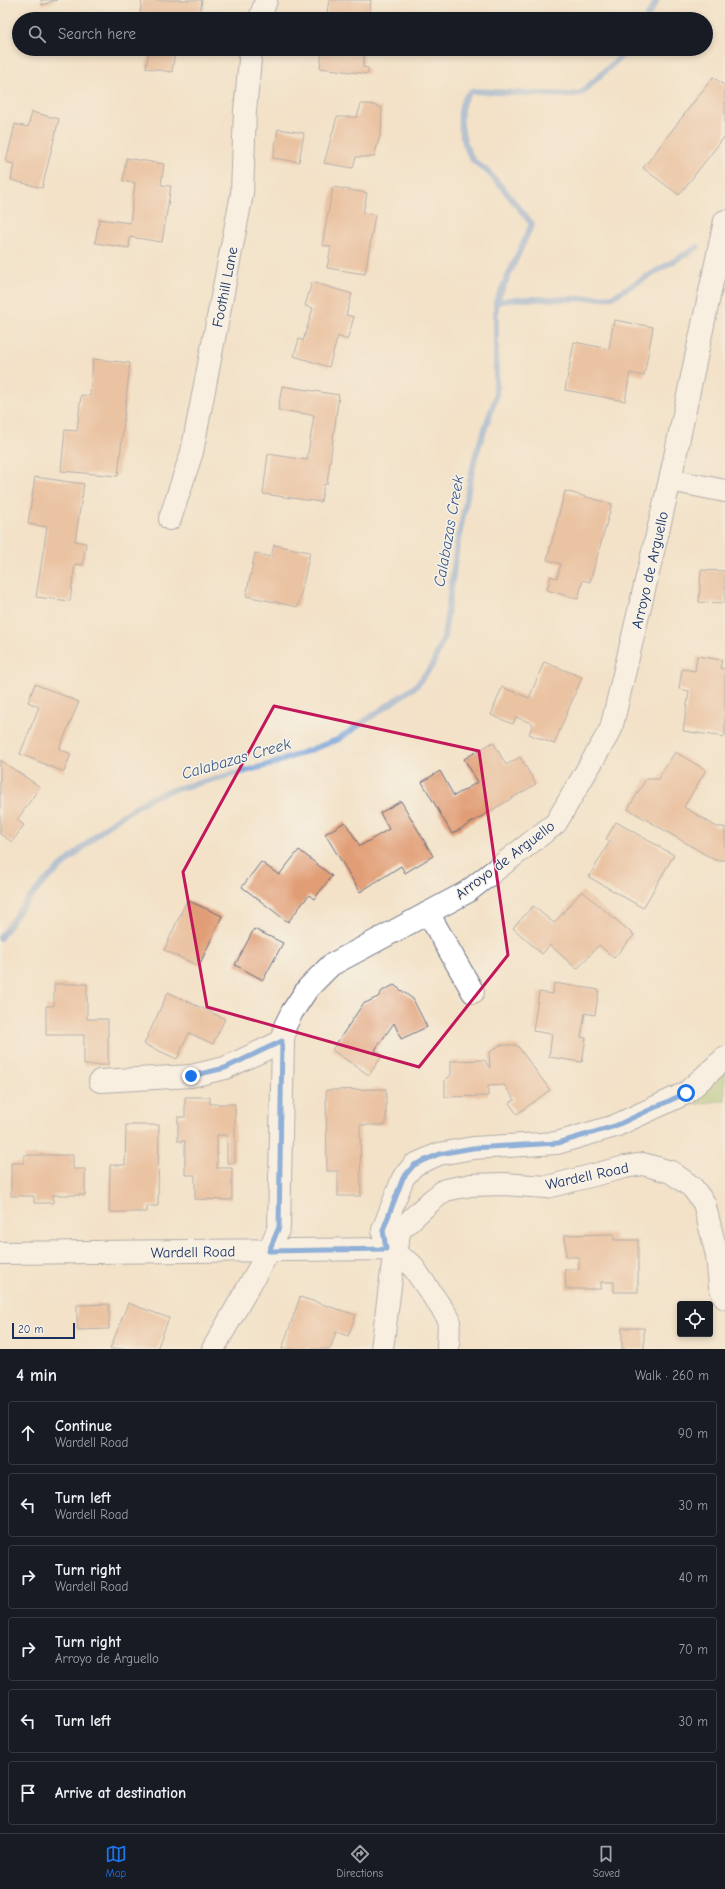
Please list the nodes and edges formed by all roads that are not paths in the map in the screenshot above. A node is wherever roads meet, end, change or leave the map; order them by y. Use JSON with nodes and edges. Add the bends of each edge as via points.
{"nodes":[{"id":1,"x":266,"y":0,"type":"edge"},
{"id":2,"x":262,"y":12,"type":"edge"},
{"id":3,"x":250,"y":56,"type":"edge"},
{"id":4,"x":725,"y":221,"type":"edge"},
{"id":5,"x":670,"y":480,"type":"junction"},
{"id":6,"x":725,"y":491,"type":"edge"},
{"id":7,"x":170,"y":519,"type":"dead end"},
{"id":8,"x":428,"y":913,"type":"junction"},
{"id":9,"x":474,"y":992,"type":"dead end"},
{"id":10,"x":282,"y":1041,"type":"junction"},
{"id":11,"x":725,"y":1058,"type":"edge"},
{"id":12,"x":100,"y":1081,"type":"dead end"},
{"id":13,"x":269,"y":1251,"type":"junction"},
{"id":14,"x":390,"y":1252,"type":"junction"},
{"id":15,"x":0,"y":1254,"type":"edge"},
{"id":16,"x":725,"y":1298,"type":"edge"},
{"id":17,"x":213,"y":1349,"type":"edge"},
{"id":18,"x":382,"y":1349,"type":"edge"},
{"id":19,"x":448,"y":1349,"type":"edge"}],
"edges":[{"from":1,"to":2,"type":"street"},
{"from":3,"to":7,"type":"street","name":"Foothill Lane","via":[[245,111],[242,194],[192,452]]},
{"from":4,"to":5,"type":"street","name":"Arroyo de Arguello"},
{"from":5,"to":6,"type":"street"},
{"from":5,"to":8,"type":"street","name":"Arroyo de Arguello","via":[[611,729],[556,824],[467,892]]},
{"from":8,"to":9,"type":"street"},
{"from":8,"to":10,"type":"street","name":"Arroyo de Arguello","via":[[331,965],[308,988],[292,1012],[285,1026]]},
{"from":10,"to":12,"type":"street","via":[[225,1068],[191,1076]]},
{"from":10,"to":13,"type":"street","name":"Arroyo de Arguello","via":[[279,1227]]},
{"from":11,"to":14,"type":"street","name":"Wardell Road","via":[[686,1093],[615,1126],[558,1143],[473,1148],[439,1154],[414,1165],[403,1178],[383,1230]]},
{"from":13,"to":14,"type":"street","name":"Wardell Road"},
{"from":13,"to":15,"type":"street","name":"Wardell Road"},
{"from":13,"to":17,"type":"street","name":"Arroyo de Arguello"},
{"from":14,"to":16,"type":"street","name":"Wardell Road","via":[[400,1230],[445,1190],[503,1184],[547,1187],[643,1164],[671,1172],[692,1187],[704,1203],[717,1255],[720,1286]]},
{"from":14,"to":18,"type":"street","name":"Wardell Road"},
{"from":14,"to":19,"type":"street","name":"Wardell Road","via":[[411,1264],[449,1319]]}]}
